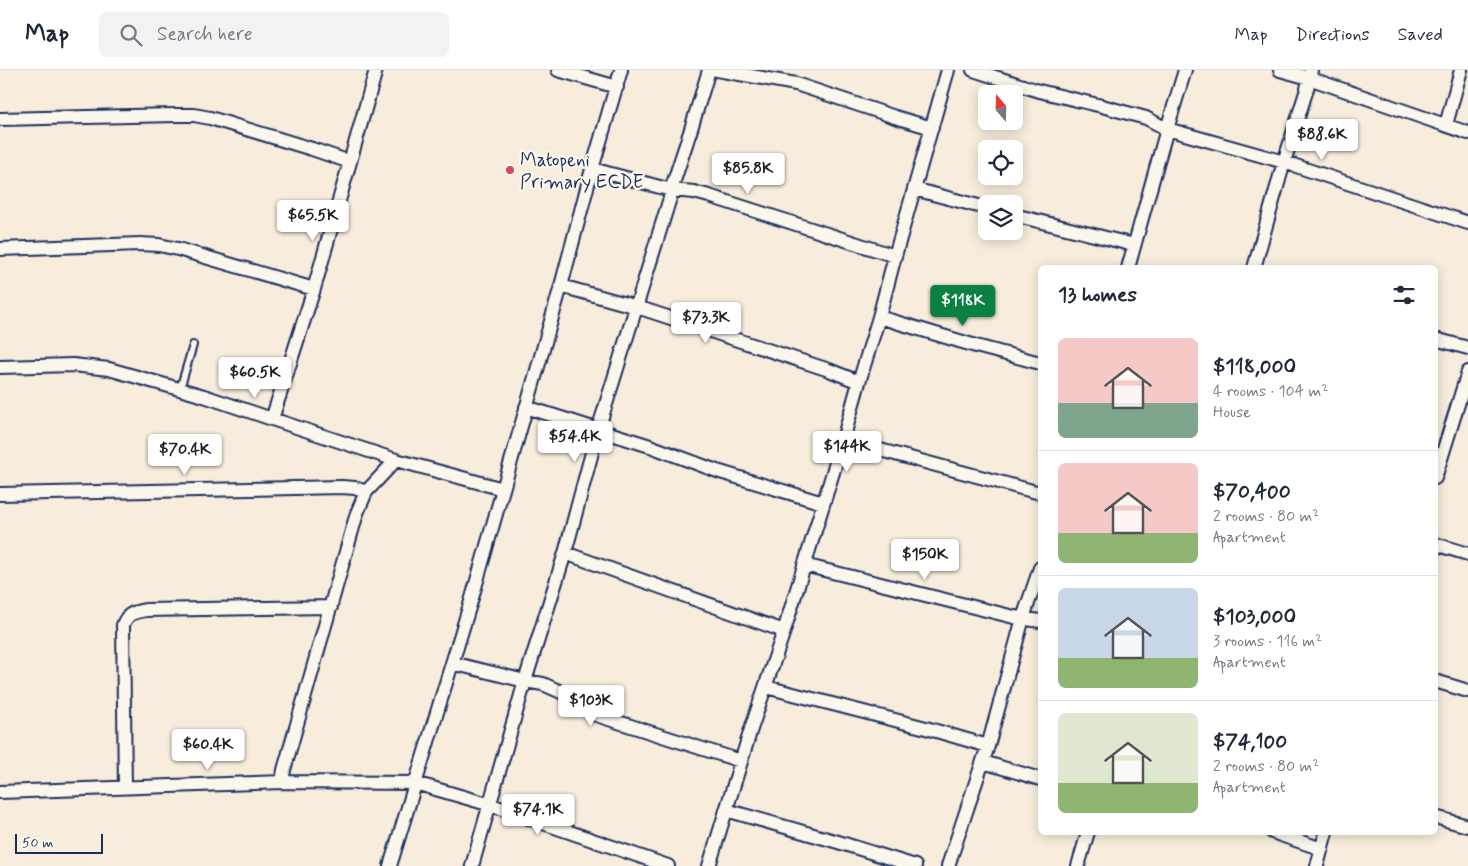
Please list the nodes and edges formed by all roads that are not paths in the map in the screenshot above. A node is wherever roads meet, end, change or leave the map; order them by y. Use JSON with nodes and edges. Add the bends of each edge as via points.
{"nodes":[{"id":1,"x":376,"y":70,"type":"edge"},
{"id":2,"x":558,"y":70,"type":"edge"},
{"id":3,"x":621,"y":70,"type":"edge"},
{"id":4,"x":709,"y":70,"type":"edge"},
{"id":5,"x":717,"y":70,"type":"edge"},
{"id":6,"x":948,"y":70,"type":"edge"},
{"id":7,"x":973,"y":70,"type":"edge"},
{"id":8,"x":1185,"y":70,"type":"edge"},
{"id":9,"x":1280,"y":70,"type":"edge"},
{"id":10,"x":1461,"y":70,"type":"edge"},
{"id":11,"x":1310,"y":74,"type":"edge"},
{"id":12,"x":616,"y":87,"type":"junction"},
{"id":13,"x":0,"y":119,"type":"edge"},
{"id":14,"x":1446,"y":125,"type":"junction"},
{"id":15,"x":932,"y":128,"type":"junction"},
{"id":16,"x":1167,"y":129,"type":"junction"},
{"id":17,"x":1468,"y":133,"type":"edge"},
{"id":18,"x":350,"y":162,"type":"junction"},
{"id":19,"x":1284,"y":162,"type":"junction"},
{"id":20,"x":592,"y":169,"type":"junction"},
{"id":21,"x":914,"y":189,"type":"junction"},
{"id":22,"x":671,"y":190,"type":"junction"},
{"id":23,"x":978,"y":206,"type":"edge"},
{"id":24,"x":1023,"y":217,"type":"edge"},
{"id":25,"x":1468,"y":223,"type":"edge"},
{"id":26,"x":1134,"y":245,"type":"junction"},
{"id":27,"x":0,"y":248,"type":"edge"},
{"id":28,"x":895,"y":256,"type":"junction"},
{"id":29,"x":1129,"y":265,"type":"edge"},
{"id":30,"x":1255,"y":265,"type":"edge"},
{"id":31,"x":560,"y":286,"type":"junction"},
{"id":32,"x":314,"y":290,"type":"junction"},
{"id":33,"x":637,"y":307,"type":"junction"},
{"id":34,"x":879,"y":317,"type":"junction"},
{"id":35,"x":1438,"y":340,"type":"edge"},
{"id":36,"x":193,"y":345,"type":"dead end"},
{"id":37,"x":1468,"y":348,"type":"edge"},
{"id":38,"x":1038,"y":362,"type":"edge"},
{"id":39,"x":0,"y":367,"type":"edge"},
{"id":40,"x":1468,"y":372,"type":"edge"},
{"id":41,"x":858,"y":382,"type":"junction"},
{"id":42,"x":180,"y":389,"type":"junction"},
{"id":43,"x":526,"y":407,"type":"junction"},
{"id":44,"x":1455,"y":412,"type":"junction"},
{"id":45,"x":1468,"y":416,"type":"edge"},
{"id":46,"x":272,"y":420,"type":"junction"},
{"id":47,"x":598,"y":430,"type":"junction"},
{"id":48,"x":843,"y":440,"type":"junction"},
{"id":49,"x":396,"y":460,"type":"junction"},
{"id":50,"x":1438,"y":467,"type":"edge"},
{"id":51,"x":503,"y":488,"type":"junction"},
{"id":52,"x":366,"y":492,"type":"junction"},
{"id":53,"x":1038,"y":492,"type":"edge"},
{"id":54,"x":0,"y":494,"type":"edge"},
{"id":55,"x":823,"y":503,"type":"junction"},
{"id":56,"x":1438,"y":545,"type":"edge"},
{"id":57,"x":565,"y":553,"type":"junction"},
{"id":58,"x":1468,"y":554,"type":"edge"},
{"id":59,"x":804,"y":565,"type":"junction"},
{"id":60,"x":1038,"y":574,"type":"edge"},
{"id":61,"x":331,"y":607,"type":"junction"},
{"id":62,"x":1023,"y":618,"type":"junction"},
{"id":63,"x":1038,"y":620,"type":"edge"},
{"id":64,"x":784,"y":631,"type":"junction"},
{"id":65,"x":452,"y":663,"type":"junction"},
{"id":66,"x":526,"y":681,"type":"junction"},
{"id":67,"x":1438,"y":682,"type":"edge"},
{"id":68,"x":766,"y":686,"type":"junction"},
{"id":69,"x":1468,"y":691,"type":"edge"},
{"id":70,"x":988,"y":746,"type":"junction"},
{"id":71,"x":741,"y":761,"type":"junction"},
{"id":72,"x":983,"y":762,"type":"junction"},
{"id":73,"x":1038,"y":778,"type":"edge"},
{"id":74,"x":282,"y":782,"type":"junction"},
{"id":75,"x":415,"y":783,"type":"junction"},
{"id":76,"x":125,"y":788,"type":"junction"},
{"id":77,"x":0,"y":792,"type":"edge"},
{"id":78,"x":491,"y":805,"type":"junction"},
{"id":79,"x":726,"y":810,"type":"junction"},
{"id":80,"x":1438,"y":818,"type":"edge"},
{"id":81,"x":1468,"y":826,"type":"edge"},
{"id":82,"x":1087,"y":835,"type":"edge"},
{"id":83,"x":1281,"y":835,"type":"edge"},
{"id":84,"x":1325,"y":835,"type":"edge"},
{"id":85,"x":1322,"y":849,"type":"junction"},
{"id":86,"x":390,"y":866,"type":"edge"},
{"id":87,"x":472,"y":866,"type":"edge"},
{"id":88,"x":668,"y":866,"type":"edge"},
{"id":89,"x":709,"y":866,"type":"edge"},
{"id":90,"x":915,"y":866,"type":"edge"},
{"id":91,"x":948,"y":866,"type":"edge"},
{"id":92,"x":1078,"y":866,"type":"edge"},
{"id":93,"x":1317,"y":866,"type":"edge"}],
"edges":[{"from":1,"to":18,"type":"street"},
{"from":2,"to":12,"type":"street"},
{"from":3,"to":12,"type":"street"},
{"from":4,"to":22,"type":"street"},
{"from":5,"to":15,"type":"street","via":[[796,84]]},
{"from":6,"to":15,"type":"street"},
{"from":7,"to":16,"type":"street","via":[[1039,91],[1146,118]]},
{"from":8,"to":16,"type":"street"},
{"from":9,"to":11,"type":"street"},
{"from":10,"to":14,"type":"street"},
{"from":11,"to":14,"type":"street"},
{"from":11,"to":19,"type":"street"},
{"from":12,"to":20,"type":"street"},
{"from":13,"to":18,"type":"street","via":[[202,116]]},
{"from":14,"to":17,"type":"street"},
{"from":15,"to":21,"type":"street"},
{"from":16,"to":19,"type":"street"},
{"from":16,"to":26,"type":"street"},
{"from":18,"to":32,"type":"street"},
{"from":19,"to":25,"type":"street"},
{"from":19,"to":30,"type":"street"},
{"from":20,"to":22,"type":"street"},
{"from":20,"to":31,"type":"street"},
{"from":21,"to":23,"type":"street"},
{"from":21,"to":28,"type":"street"},
{"from":22,"to":28,"type":"street","via":[[709,196]]},
{"from":22,"to":33,"type":"street"},
{"from":24,"to":26,"type":"street"},
{"from":26,"to":29,"type":"street"},
{"from":27,"to":32,"type":"street","via":[[159,245]]},
{"from":28,"to":34,"type":"street"},
{"from":31,"to":33,"type":"street"},
{"from":31,"to":43,"type":"street"},
{"from":32,"to":46,"type":"street"},
{"from":33,"to":41,"type":"street"},
{"from":33,"to":47,"type":"street"},
{"from":34,"to":38,"type":"street"},
{"from":34,"to":41,"type":"street"},
{"from":35,"to":37,"type":"street"},
{"from":36,"to":42,"type":"lane"},
{"from":39,"to":42,"type":"street","via":[[73,365],[109,369]]},
{"from":40,"to":44,"type":"street"},
{"from":41,"to":48,"type":"street"},
{"from":42,"to":46,"type":"street"},
{"from":43,"to":47,"type":"street"},
{"from":43,"to":51,"type":"street"},
{"from":44,"to":45,"type":"street"},
{"from":44,"to":50,"type":"street"},
{"from":46,"to":49,"type":"street"},
{"from":47,"to":55,"type":"street","via":[[716,472]]},
{"from":47,"to":57,"type":"street"},
{"from":48,"to":53,"type":"street"},
{"from":48,"to":55,"type":"street"},
{"from":49,"to":51,"type":"street"},
{"from":49,"to":52,"type":"street"},
{"from":51,"to":65,"type":"street"},
{"from":52,"to":54,"type":"street","via":[[342,486]]},
{"from":52,"to":61,"type":"street"},
{"from":55,"to":59,"type":"street"},
{"from":56,"to":58,"type":"street"},
{"from":57,"to":64,"type":"street"},
{"from":57,"to":66,"type":"street"},
{"from":59,"to":62,"type":"street"},
{"from":59,"to":64,"type":"street"},
{"from":60,"to":62,"type":"street"},
{"from":61,"to":74,"type":"street"},
{"from":61,"to":76,"type":"street","via":[[146,610],[132,613],[125,619]]},
{"from":62,"to":63,"type":"street"},
{"from":62,"to":70,"type":"street"},
{"from":64,"to":68,"type":"street"},
{"from":65,"to":66,"type":"street"},
{"from":65,"to":75,"type":"street"},
{"from":66,"to":71,"type":"street","via":[[561,692],[593,714]]},
{"from":66,"to":78,"type":"street"},
{"from":67,"to":69,"type":"street"},
{"from":68,"to":70,"type":"street"},
{"from":68,"to":71,"type":"street"},
{"from":70,"to":72,"type":"street"},
{"from":71,"to":79,"type":"street"},
{"from":72,"to":73,"type":"street"},
{"from":72,"to":91,"type":"street"},
{"from":74,"to":75,"type":"street"},
{"from":74,"to":76,"type":"street"},
{"from":75,"to":78,"type":"street"},
{"from":75,"to":86,"type":"street"},
{"from":76,"to":77,"type":"street"},
{"from":78,"to":87,"type":"street"},
{"from":78,"to":88,"type":"street"},
{"from":79,"to":89,"type":"street"},
{"from":79,"to":90,"type":"street"},
{"from":80,"to":81,"type":"street"},
{"from":82,"to":92,"type":"street"},
{"from":83,"to":85,"type":"street"},
{"from":84,"to":85,"type":"street"},
{"from":85,"to":93,"type":"street"}]}
